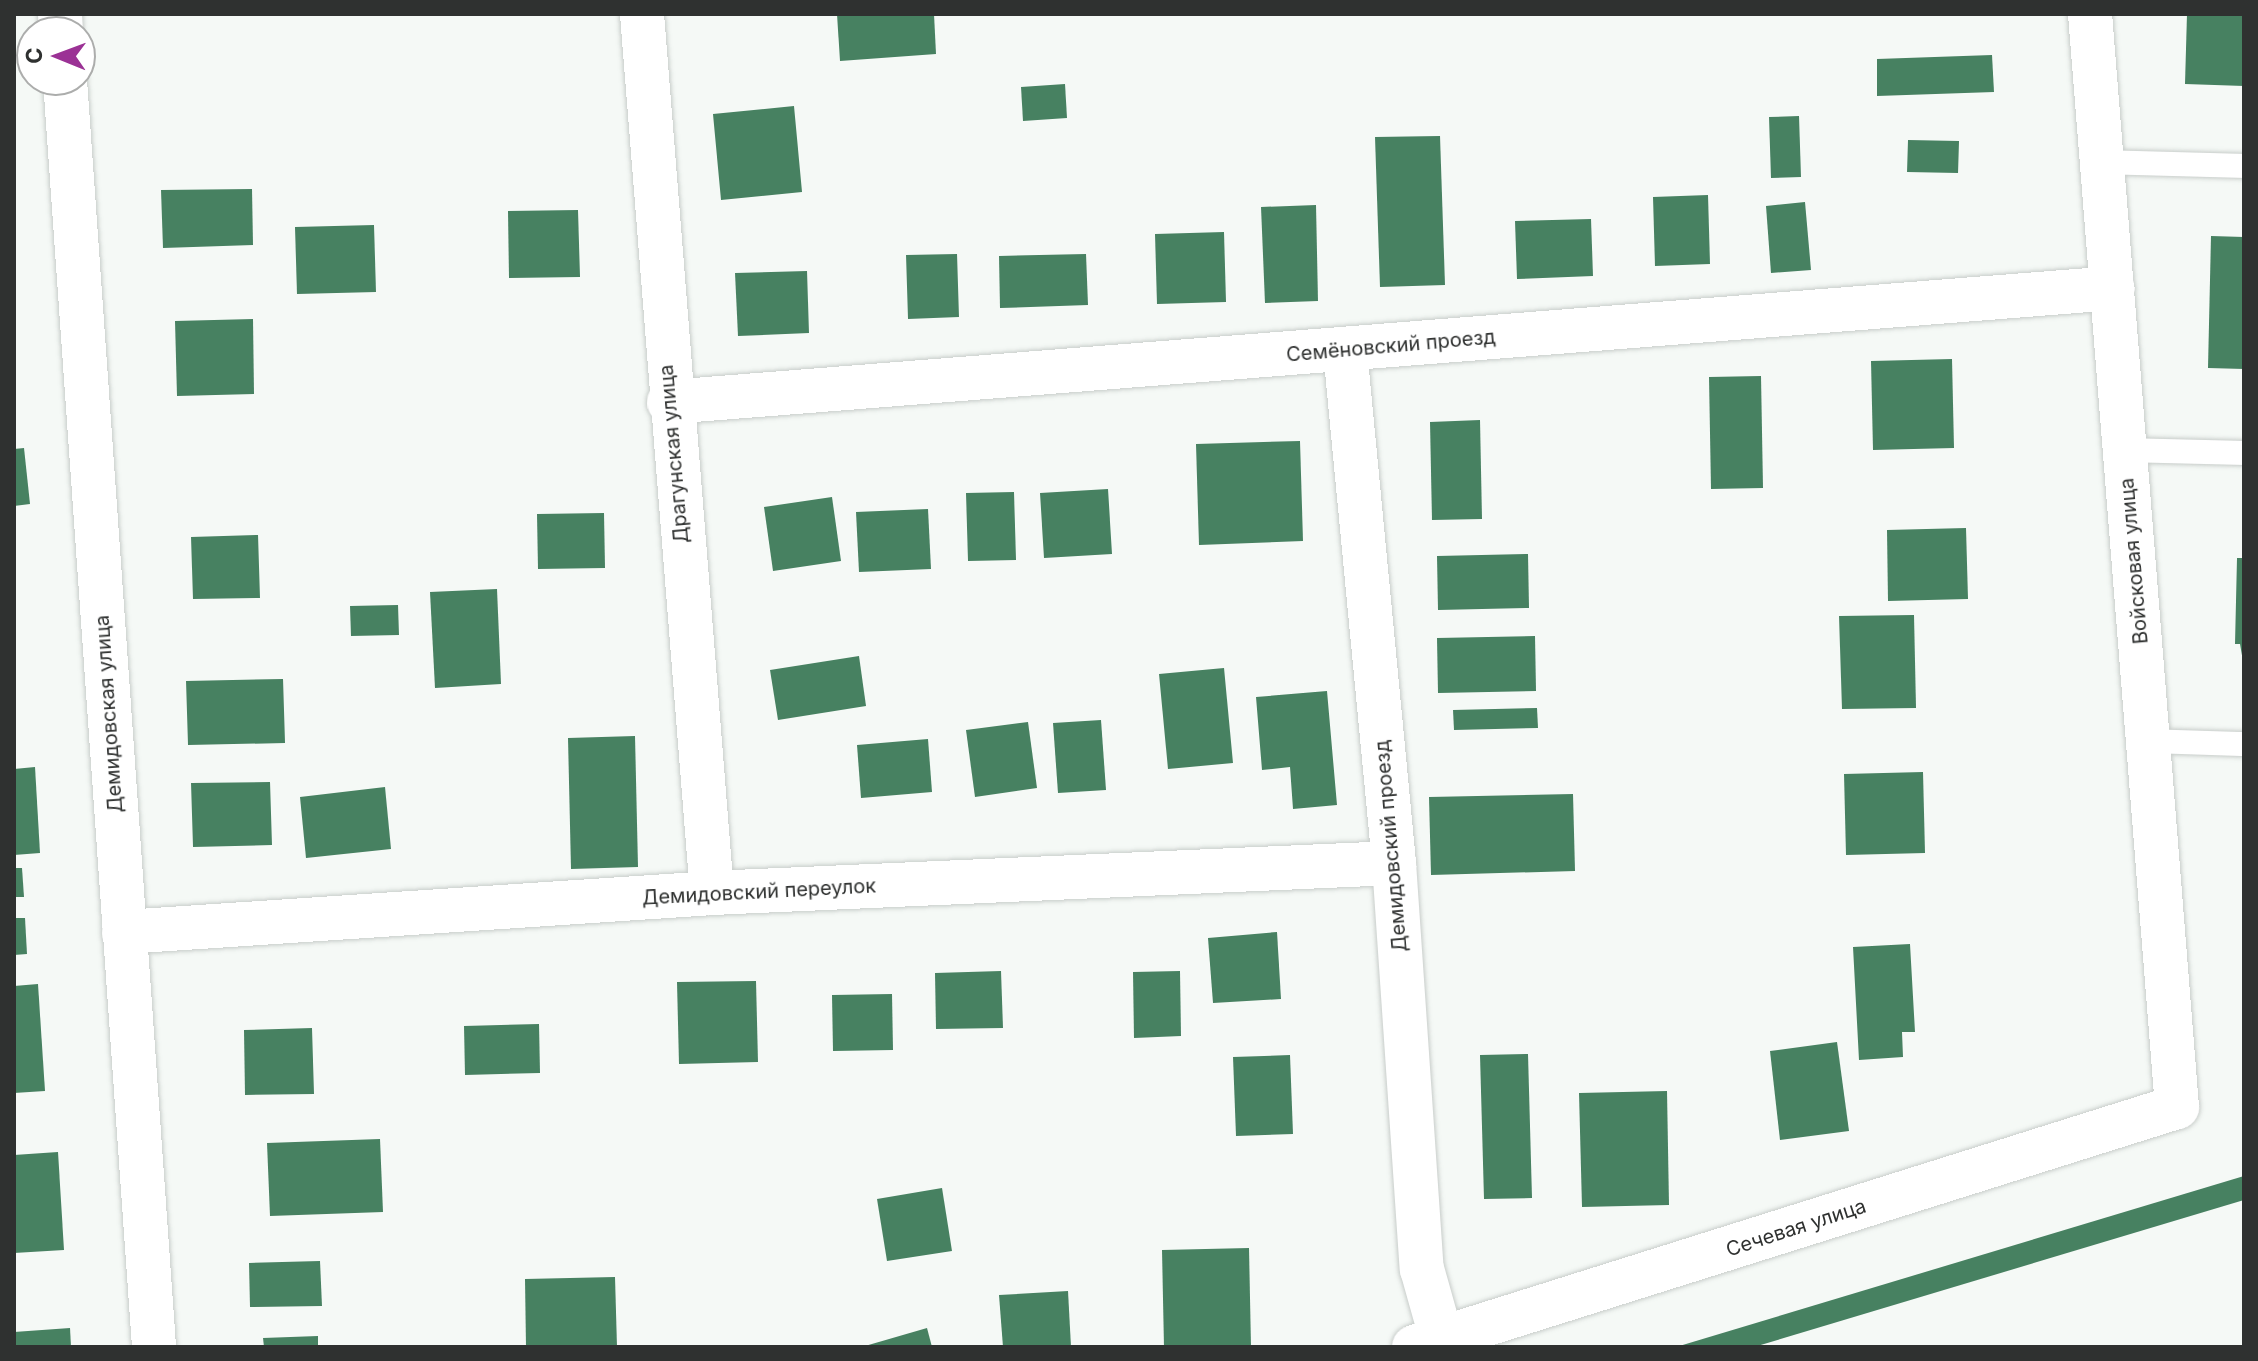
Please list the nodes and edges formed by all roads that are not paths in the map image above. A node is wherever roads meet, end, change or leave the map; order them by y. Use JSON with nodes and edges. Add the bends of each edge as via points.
{"nodes":[{"id":1,"x":642,"y":14,"type":"edge"},
{"id":2,"x":2090,"y":14,"type":"edge"},
{"id":3,"x":66,"y":96,"type":"edge"},
{"id":4,"x":2102,"y":162,"type":"junction"},
{"id":5,"x":2244,"y":166,"type":"edge"},
{"id":6,"x":2113,"y":288,"type":"junction"},
{"id":7,"x":1345,"y":350,"type":"junction"},
{"id":8,"x":669,"y":402,"type":"junction"},
{"id":9,"x":2125,"y":450,"type":"junction"},
{"id":10,"x":2244,"y":453,"type":"edge"},
{"id":11,"x":2148,"y":741,"type":"junction"},
{"id":12,"x":2244,"y":744,"type":"edge"},
{"id":13,"x":1394,"y":863,"type":"junction"},
{"id":14,"x":712,"y":893,"type":"junction"},
{"id":15,"x":124,"y":932,"type":"junction"},
{"id":16,"x":2177,"y":1107,"type":"joint"},
{"id":17,"x":1428,"y":1343,"type":"edge"},
{"id":18,"x":154,"y":1347,"type":"edge"}],
"edges":[{"from":1,"to":8,"type":"street","name":"Драгунская улица"},
{"from":2,"to":4,"type":"street","name":"Войсковая улица"},
{"from":3,"to":15,"type":"street","name":"Демидовская улица"},
{"from":4,"to":5,"type":"lane"},
{"from":4,"to":6,"type":"street","name":"Войсковая улица"},
{"from":6,"to":7,"type":"street","name":"Семёновский проезд"},
{"from":6,"to":9,"type":"street","name":"Войсковая улица"},
{"from":7,"to":8,"type":"street","name":"Семёновский проезд"},
{"from":7,"to":13,"type":"street","name":"Демидовский проезд"},
{"from":8,"to":14,"type":"street","name":"Драгунская улица"},
{"from":9,"to":10,"type":"lane"},
{"from":9,"to":11,"type":"street","name":"Войсковая улица"},
{"from":11,"to":12,"type":"lane"},
{"from":11,"to":16,"type":"street","name":"Войсковая улица"},
{"from":13,"to":14,"type":"street","name":"Демидовский переулок"},
{"from":13,"to":17,"type":"street","name":"Демидовский проезд"},
{"from":14,"to":15,"type":"street","name":"Демидовский переулок"},
{"from":15,"to":18,"type":"street","name":"Демидовская улица"},
{"from":16,"to":17,"type":"street","name":"Сечевая улица"}]}
